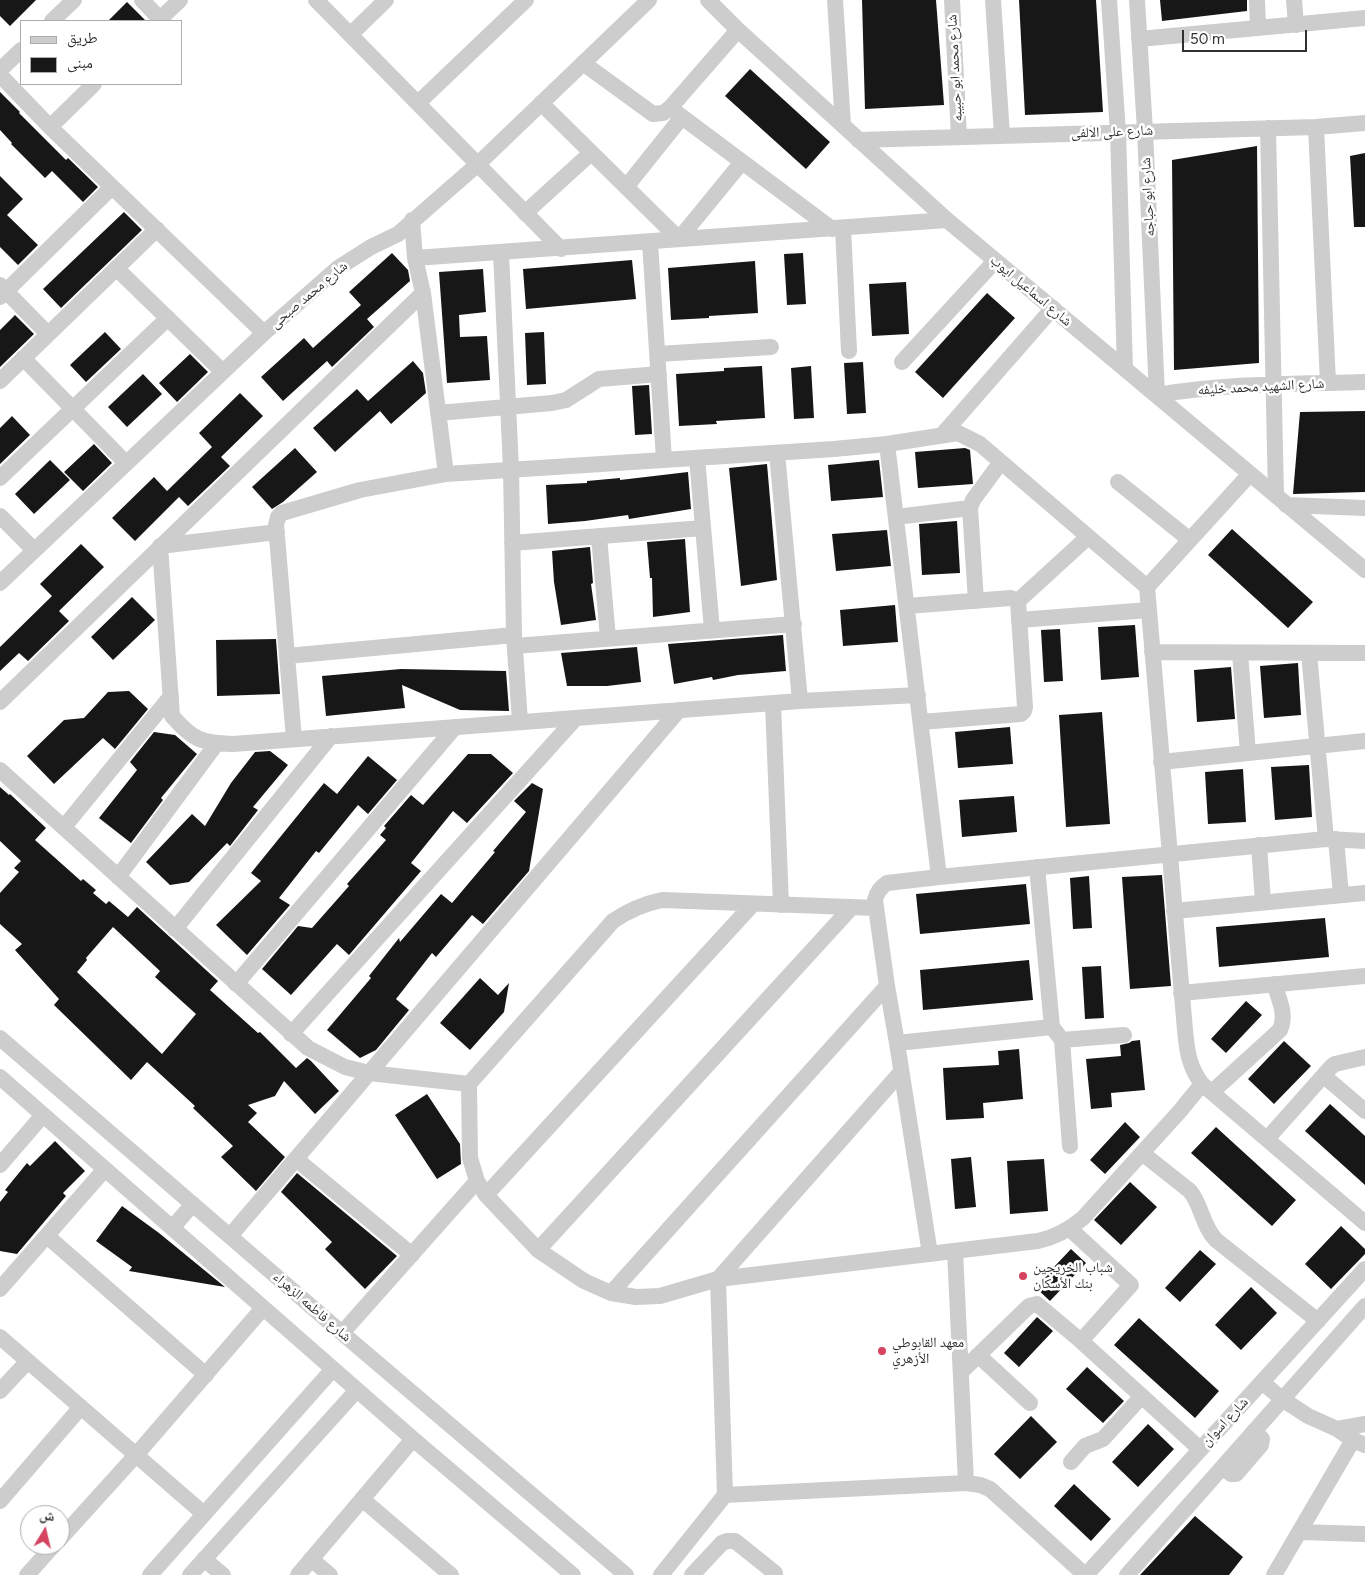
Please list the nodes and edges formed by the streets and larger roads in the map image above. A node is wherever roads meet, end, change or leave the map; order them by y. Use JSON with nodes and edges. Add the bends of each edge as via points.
{"nodes":[{"id":1,"x":74,"y":0,"type":"edge"},
{"id":2,"x":142,"y":0,"type":"edge"},
{"id":3,"x":180,"y":0,"type":"edge"},
{"id":4,"x":316,"y":0,"type":"edge"},
{"id":5,"x":386,"y":0,"type":"edge"},
{"id":6,"x":526,"y":0,"type":"edge"},
{"id":7,"x":649,"y":0,"type":"edge"},
{"id":8,"x":708,"y":0,"type":"edge"},
{"id":9,"x":835,"y":0,"type":"edge"},
{"id":10,"x":952,"y":0,"type":"edge"},
{"id":11,"x":993,"y":0,"type":"edge"},
{"id":12,"x":1109,"y":0,"type":"edge"},
{"id":13,"x":1137,"y":0,"type":"edge"},
{"id":14,"x":1257,"y":0,"type":"edge"},
{"id":15,"x":1294,"y":0,"type":"edge"},
{"id":16,"x":1365,"y":18,"type":"edge"},
{"id":17,"x":53,"y":20,"type":"edge"},
{"id":18,"x":159,"y":20,"type":"edge"},
{"id":19,"x":1296,"y":25,"type":"junction"},
{"id":20,"x":1258,"y":28,"type":"junction"},
{"id":21,"x":738,"y":30,"type":"junction"},
{"id":22,"x":350,"y":35,"type":"junction"},
{"id":23,"x":1139,"y":39,"type":"junction"},
{"id":24,"x":20,"y":51,"type":"edge"},
{"id":25,"x":583,"y":63,"type":"junction"},
{"id":26,"x":0,"y":70,"type":"edge"},
{"id":27,"x":0,"y":75,"type":"edge"},
{"id":28,"x":93,"y":85,"type":"edge"},
{"id":29,"x":418,"y":103,"type":"junction"},
{"id":30,"x":541,"y":103,"type":"junction"},
{"id":31,"x":676,"y":113,"type":"junction"},
{"id":32,"x":1365,"y":123,"type":"edge"},
{"id":33,"x":843,"y":125,"type":"junction"},
{"id":34,"x":50,"y":127,"type":"junction"},
{"id":35,"x":1316,"y":127,"type":"junction"},
{"id":36,"x":1268,"y":128,"type":"junction"},
{"id":37,"x":1145,"y":131,"type":"junction"},
{"id":38,"x":1118,"y":132,"type":"junction"},
{"id":39,"x":1002,"y":135,"type":"junction"},
{"id":40,"x":959,"y":137,"type":"junction"},
{"id":41,"x":858,"y":140,"type":"junction"},
{"id":42,"x":591,"y":152,"type":"junction"},
{"id":43,"x":742,"y":162,"type":"junction"},
{"id":44,"x":478,"y":164,"type":"junction"},
{"id":45,"x":112,"y":187,"type":"junction"},
{"id":46,"x":626,"y":187,"type":"junction"},
{"id":47,"x":525,"y":213,"type":"junction"},
{"id":48,"x":412,"y":220,"type":"junction"},
{"id":49,"x":947,"y":220,"type":"junction"},
{"id":50,"x":838,"y":228,"type":"junction"},
{"id":51,"x":157,"y":229,"type":"junction"},
{"id":52,"x":679,"y":239,"type":"junction"},
{"id":53,"x":650,"y":242,"type":"junction"},
{"id":54,"x":561,"y":248,"type":"junction"},
{"id":55,"x":501,"y":252,"type":"junction"},
{"id":56,"x":415,"y":258,"type":"junction"},
{"id":57,"x":996,"y":261,"type":"junction"},
{"id":58,"x":116,"y":268,"type":"junction"},
{"id":59,"x":2,"y":291,"type":"edge"},
{"id":60,"x":423,"y":293,"type":"junction"},
{"id":61,"x":1052,"y":308,"type":"junction"},
{"id":62,"x":168,"y":318,"type":"junction"},
{"id":63,"x":264,"y":333,"type":"junction"},
{"id":64,"x":48,"y":334,"type":"junction"},
{"id":65,"x":772,"y":347,"type":"dead end"},
{"id":66,"x":850,"y":351,"type":"dead end"},
{"id":67,"x":658,"y":354,"type":"junction"},
{"id":68,"x":23,"y":358,"type":"junction"},
{"id":69,"x":902,"y":362,"type":"dead end"},
{"id":70,"x":1125,"y":370,"type":"junction"},
{"id":71,"x":223,"y":372,"type":"junction"},
{"id":72,"x":659,"y":374,"type":"junction"},
{"id":73,"x":0,"y":381,"type":"edge"},
{"id":74,"x":1365,"y":382,"type":"edge"},
{"id":75,"x":1328,"y":383,"type":"junction"},
{"id":76,"x":1274,"y":384,"type":"junction"},
{"id":77,"x":1157,"y":395,"type":"junction"},
{"id":78,"x":508,"y":406,"type":"junction"},
{"id":79,"x":73,"y":409,"type":"junction"},
{"id":80,"x":438,"y":413,"type":"junction"},
{"id":81,"x":942,"y":435,"type":"junction"},
{"id":82,"x":887,"y":444,"type":"junction"},
{"id":83,"x":777,"y":453,"type":"junction"},
{"id":84,"x":697,"y":458,"type":"junction"},
{"id":85,"x":664,"y":460,"type":"junction"},
{"id":86,"x":1001,"y":462,"type":"junction"},
{"id":87,"x":126,"y":463,"type":"junction"},
{"id":88,"x":511,"y":469,"type":"junction"},
{"id":89,"x":446,"y":474,"type":"junction"},
{"id":90,"x":1250,"y":474,"type":"junction"},
{"id":91,"x":0,"y":478,"type":"edge"},
{"id":92,"x":1118,"y":482,"type":"dead end"},
{"id":93,"x":1281,"y":500,"type":"junction"},
{"id":94,"x":970,"y":508,"type":"junction"},
{"id":95,"x":1365,"y":508,"type":"edge"},
{"id":96,"x":0,"y":516,"type":"edge"},
{"id":97,"x":896,"y":517,"type":"junction"},
{"id":98,"x":703,"y":528,"type":"junction"},
{"id":99,"x":277,"y":532,"type":"junction"},
{"id":100,"x":599,"y":536,"type":"junction"},
{"id":101,"x":1088,"y":537,"type":"junction"},
{"id":102,"x":1190,"y":540,"type":"junction"},
{"id":103,"x":512,"y":543,"type":"junction"},
{"id":104,"x":160,"y":546,"type":"junction"},
{"id":105,"x":34,"y":550,"type":"junction"},
{"id":106,"x":1365,"y":570,"type":"edge"},
{"id":107,"x":0,"y":583,"type":"edge"},
{"id":108,"x":1147,"y":587,"type":"junction"},
{"id":109,"x":976,"y":601,"type":"junction"},
{"id":110,"x":1018,"y":601,"type":"junction"},
{"id":111,"x":907,"y":606,"type":"junction"},
{"id":112,"x":1149,"y":610,"type":"junction"},
{"id":113,"x":1019,"y":620,"type":"junction"},
{"id":114,"x":794,"y":624,"type":"junction"},
{"id":115,"x":712,"y":630,"type":"junction"},
{"id":116,"x":608,"y":638,"type":"junction"},
{"id":117,"x":514,"y":641,"type":"junction"},
{"id":118,"x":1152,"y":652,"type":"junction"},
{"id":119,"x":1240,"y":652,"type":"junction"},
{"id":120,"x":1309,"y":653,"type":"junction"},
{"id":121,"x":1365,"y":653,"type":"edge"},
{"id":122,"x":287,"y":656,"type":"junction"},
{"id":123,"x":171,"y":696,"type":"junction"},
{"id":124,"x":918,"y":696,"type":"junction"},
{"id":125,"x":800,"y":701,"type":"junction"},
{"id":126,"x":0,"y":702,"type":"edge"},
{"id":127,"x":773,"y":703,"type":"junction"},
{"id":128,"x":679,"y":710,"type":"junction"},
{"id":129,"x":576,"y":718,"type":"junction"},
{"id":130,"x":520,"y":722,"type":"junction"},
{"id":131,"x":921,"y":722,"type":"junction"},
{"id":132,"x":455,"y":727,"type":"junction"},
{"id":133,"x":331,"y":736,"type":"junction"},
{"id":134,"x":294,"y":739,"type":"junction"},
{"id":135,"x":1365,"y":741,"type":"edge"},
{"id":136,"x":217,"y":743,"type":"junction"},
{"id":137,"x":1318,"y":746,"type":"junction"},
{"id":138,"x":1248,"y":753,"type":"junction"},
{"id":139,"x":1161,"y":762,"type":"junction"},
{"id":140,"x":0,"y":770,"type":"edge"},
{"id":141,"x":64,"y":827,"type":"junction"},
{"id":142,"x":1331,"y":839,"type":"junction"},
{"id":143,"x":1365,"y":841,"type":"edge"},
{"id":144,"x":1259,"y":846,"type":"junction"},
{"id":145,"x":1169,"y":854,"type":"junction"},
{"id":146,"x":1037,"y":867,"type":"junction"},
{"id":147,"x":939,"y":876,"type":"junction"},
{"id":148,"x":118,"y":877,"type":"junction"},
{"id":149,"x":1365,"y":893,"type":"edge"},
{"id":150,"x":1341,"y":895,"type":"junction"},
{"id":151,"x":1262,"y":902,"type":"junction"},
{"id":152,"x":753,"y":904,"type":"junction"},
{"id":153,"x":781,"y":905,"type":"junction"},
{"id":154,"x":852,"y":908,"type":"junction"},
{"id":155,"x":876,"y":908,"type":"junction"},
{"id":156,"x":1174,"y":911,"type":"junction"},
{"id":157,"x":175,"y":929,"type":"junction"},
{"id":158,"x":1365,"y":976,"type":"edge"},
{"id":159,"x":236,"y":984,"type":"junction"},
{"id":160,"x":1274,"y":984,"type":"junction"},
{"id":161,"x":886,"y":986,"type":"junction"},
{"id":162,"x":1181,"y":993,"type":"junction"},
{"id":163,"x":291,"y":1034,"type":"junction"},
{"id":164,"x":1057,"y":1034,"type":"junction"},
{"id":165,"x":1124,"y":1035,"type":"dead end"},
{"id":166,"x":0,"y":1038,"type":"edge"},
{"id":167,"x":897,"y":1043,"type":"junction"},
{"id":168,"x":1365,"y":1057,"type":"edge"},
{"id":169,"x":901,"y":1072,"type":"junction"},
{"id":170,"x":369,"y":1073,"type":"junction"},
{"id":171,"x":0,"y":1076,"type":"edge"},
{"id":172,"x":1324,"y":1076,"type":"junction"},
{"id":173,"x":469,"y":1084,"type":"junction"},
{"id":174,"x":1207,"y":1088,"type":"junction"},
{"id":175,"x":1365,"y":1111,"type":"edge"},
{"id":176,"x":43,"y":1115,"type":"junction"},
{"id":177,"x":1267,"y":1139,"type":"junction"},
{"id":178,"x":1070,"y":1146,"type":"dead end"},
{"id":179,"x":1142,"y":1153,"type":"junction"},
{"id":180,"x":296,"y":1159,"type":"junction"},
{"id":181,"x":0,"y":1165,"type":"edge"},
{"id":182,"x":105,"y":1169,"type":"junction"},
{"id":183,"x":477,"y":1181,"type":"junction"},
{"id":184,"x":486,"y":1195,"type":"junction"},
{"id":185,"x":193,"y":1204,"type":"junction"},
{"id":186,"x":1365,"y":1223,"type":"edge"},
{"id":187,"x":172,"y":1228,"type":"junction"},
{"id":188,"x":1070,"y":1229,"type":"junction"},
{"id":189,"x":47,"y":1236,"type":"junction"},
{"id":190,"x":230,"y":1236,"type":"junction"},
{"id":191,"x":538,"y":1250,"type":"junction"},
{"id":192,"x":955,"y":1251,"type":"junction"},
{"id":193,"x":930,"y":1254,"type":"junction"},
{"id":194,"x":412,"y":1255,"type":"junction"},
{"id":195,"x":1365,"y":1270,"type":"edge"},
{"id":196,"x":718,"y":1279,"type":"junction"},
{"id":197,"x":0,"y":1289,"type":"edge"},
{"id":198,"x":611,"y":1293,"type":"junction"},
{"id":199,"x":1365,"y":1306,"type":"edge"},
{"id":200,"x":263,"y":1308,"type":"junction"},
{"id":201,"x":1318,"y":1321,"type":"junction"},
{"id":202,"x":342,"y":1333,"type":"junction"},
{"id":203,"x":0,"y":1338,"type":"edge"},
{"id":204,"x":1081,"y":1340,"type":"junction"},
{"id":205,"x":978,"y":1354,"type":"junction"},
{"id":206,"x":28,"y":1361,"type":"junction"},
{"id":207,"x":334,"y":1369,"type":"junction"},
{"id":208,"x":960,"y":1372,"type":"junction"},
{"id":209,"x":206,"y":1374,"type":"junction"},
{"id":210,"x":1262,"y":1382,"type":"junction"},
{"id":211,"x":357,"y":1390,"type":"junction"},
{"id":212,"x":0,"y":1391,"type":"edge"},
{"id":213,"x":1142,"y":1396,"type":"junction"},
{"id":214,"x":1282,"y":1399,"type":"junction"},
{"id":215,"x":1030,"y":1403,"type":"dead end"},
{"id":216,"x":80,"y":1407,"type":"junction"},
{"id":217,"x":1365,"y":1424,"type":"edge"},
{"id":218,"x":1337,"y":1428,"type":"junction"},
{"id":219,"x":412,"y":1439,"type":"junction"},
{"id":220,"x":1359,"y":1442,"type":"edge"},
{"id":221,"x":1200,"y":1449,"type":"junction"},
{"id":222,"x":136,"y":1455,"type":"junction"},
{"id":223,"x":1071,"y":1462,"type":"dead end"},
{"id":224,"x":966,"y":1483,"type":"junction"},
{"id":225,"x":725,"y":1495,"type":"junction"},
{"id":226,"x":362,"y":1499,"type":"junction"},
{"id":227,"x":0,"y":1500,"type":"edge"},
{"id":228,"x":204,"y":1514,"type":"junction"},
{"id":229,"x":70,"y":1528,"type":"edge"},
{"id":230,"x":1299,"y":1532,"type":"junction"},
{"id":231,"x":1365,"y":1534,"type":"edge"},
{"id":232,"x":45,"y":1555,"type":"edge"},
{"id":233,"x":204,"y":1559,"type":"junction"},
{"id":234,"x":311,"y":1559,"type":"junction"},
{"id":235,"x":775,"y":1573,"type":"dead end"},
{"id":236,"x":447,"y":1574,"type":"edge"},
{"id":237,"x":570,"y":1574,"type":"edge"},
{"id":238,"x":27,"y":1575,"type":"edge"},
{"id":239,"x":150,"y":1575,"type":"edge"},
{"id":240,"x":190,"y":1575,"type":"edge"},
{"id":241,"x":223,"y":1575,"type":"edge"},
{"id":242,"x":298,"y":1575,"type":"edge"},
{"id":243,"x":330,"y":1575,"type":"edge"},
{"id":244,"x":626,"y":1575,"type":"edge"},
{"id":245,"x":661,"y":1575,"type":"edge"},
{"id":246,"x":692,"y":1575,"type":"edge"},
{"id":247,"x":1085,"y":1575,"type":"edge"},
{"id":248,"x":1127,"y":1575,"type":"edge"},
{"id":249,"x":1274,"y":1575,"type":"edge"}],
"edges":[{"from":1,"to":17,"type":"street"},
{"from":2,"to":18,"type":"street"},
{"from":3,"to":18,"type":"street"},
{"from":4,"to":22,"type":"street"},
{"from":5,"to":22,"type":"street"},
{"from":6,"to":29,"type":"street"},
{"from":7,"to":25,"type":"street","name":"شارع محمد صبحى"},
{"from":8,"to":21,"type":"street","name":"شارع اسماعيل ايوب"},
{"from":9,"to":33,"type":"street"},
{"from":10,"to":40,"type":"street","name":"شارع محمد ابو حبيبه"},
{"from":11,"to":39,"type":"street"},
{"from":12,"to":38,"type":"street","name":"شارع ابو حباجه"},
{"from":13,"to":23,"type":"street","name":"شارع ابو حباجه"},
{"from":14,"to":20,"type":"street"},
{"from":15,"to":19,"type":"street"},
{"from":16,"to":19,"type":"street"},
{"from":19,"to":20,"type":"street"},
{"from":20,"to":23,"type":"street"},
{"from":21,"to":31,"type":"street"},
{"from":21,"to":33,"type":"street","name":"شارع اسماعيل ايوب"},
{"from":22,"to":29,"type":"street"},
{"from":23,"to":37,"type":"street","name":"شارع ابو حباجه"},
{"from":24,"to":26,"type":"street"},
{"from":25,"to":30,"type":"street","name":"شارع محمد صبحى"},
{"from":25,"to":31,"type":"street","via":[[653,114]]},
{"from":27,"to":34,"type":"street"},
{"from":28,"to":34,"type":"street"},
{"from":29,"to":44,"type":"street"},
{"from":30,"to":42,"type":"street"},
{"from":30,"to":44,"type":"street","name":"شارع محمد صبحى"},
{"from":31,"to":43,"type":"street"},
{"from":31,"to":46,"type":"street"},
{"from":32,"to":35,"type":"street","name":"شارع على الالفى"},
{"from":33,"to":41,"type":"street","name":"شارع اسماعيل ايوب"},
{"from":34,"to":45,"type":"street"},
{"from":35,"to":36,"type":"street","name":"شارع على الالفى"},
{"from":35,"to":75,"type":"street"},
{"from":36,"to":37,"type":"street","name":"شارع على الالفى"},
{"from":36,"to":76,"type":"street"},
{"from":37,"to":38,"type":"street","name":"شارع على الالفى"},
{"from":37,"to":77,"type":"street","name":"شارع ابو حباجه"},
{"from":38,"to":39,"type":"street","name":"شارع على الالفى"},
{"from":38,"to":70,"type":"street","name":"شارع ابو حباجه"},
{"from":39,"to":40,"type":"street","name":"شارع على الالفى"},
{"from":40,"to":41,"type":"street","name":"شارع على الالفى"},
{"from":41,"to":49,"type":"street","name":"شارع اسماعيل ايوب"},
{"from":42,"to":46,"type":"street"},
{"from":42,"to":47,"type":"street"},
{"from":43,"to":50,"type":"street"},
{"from":43,"to":52,"type":"street"},
{"from":44,"to":47,"type":"street"},
{"from":44,"to":48,"type":"street","name":"شارع محمد صبحى"},
{"from":45,"to":51,"type":"street"},
{"from":45,"to":59,"type":"street"},
{"from":46,"to":52,"type":"street"},
{"from":47,"to":54,"type":"street"},
{"from":48,"to":56,"type":"street"},
{"from":48,"to":63,"type":"street","name":"شارع محمد صبحى","via":[[398,234],[338,268]]},
{"from":49,"to":50,"type":"street"},
{"from":49,"to":57,"type":"street","name":"شارع اسماعيل ايوب"},
{"from":50,"to":52,"type":"street"},
{"from":50,"to":66,"type":"street"},
{"from":51,"to":58,"type":"street"},
{"from":51,"to":63,"type":"street"},
{"from":52,"to":53,"type":"street"},
{"from":53,"to":54,"type":"street"},
{"from":53,"to":67,"type":"street"},
{"from":54,"to":55,"type":"street"},
{"from":55,"to":56,"type":"street"},
{"from":55,"to":78,"type":"street"},
{"from":56,"to":60,"type":"street"},
{"from":57,"to":61,"type":"street","name":"شارع اسماعيل ايوب"},
{"from":57,"to":69,"type":"street"},
{"from":58,"to":62,"type":"street"},
{"from":58,"to":64,"type":"street"},
{"from":59,"to":64,"type":"street"},
{"from":60,"to":80,"type":"street"},
{"from":60,"to":104,"type":"street"},
{"from":61,"to":70,"type":"street","name":"شارع اسماعيل ايوب"},
{"from":61,"to":81,"type":"street"},
{"from":62,"to":71,"type":"street"},
{"from":62,"to":79,"type":"street"},
{"from":63,"to":71,"type":"street","name":"شارع محمد صبحى"},
{"from":64,"to":68,"type":"street"},
{"from":65,"to":67,"type":"street"},
{"from":67,"to":72,"type":"street"},
{"from":68,"to":73,"type":"street"},
{"from":68,"to":79,"type":"street"},
{"from":70,"to":77,"type":"street","name":"شارع اسماعيل ايوب"},
{"from":71,"to":87,"type":"street","name":"شارع محمد صبحى"},
{"from":72,"to":78,"type":"street","via":[[599,379],[566,400]]},
{"from":72,"to":85,"type":"street"},
{"from":74,"to":75,"type":"street","name":"شارع الشهيد محمد خليفه"},
{"from":75,"to":76,"type":"street","name":"شارع الشهيد محمد خليفه"},
{"from":76,"to":77,"type":"street","name":"شارع الشهيد محمد خليفه"},
{"from":76,"to":93,"type":"street"},
{"from":77,"to":90,"type":"street","name":"شارع اسماعيل ايوب"},
{"from":78,"to":80,"type":"street"},
{"from":78,"to":88,"type":"street"},
{"from":79,"to":87,"type":"street"},
{"from":79,"to":91,"type":"street"},
{"from":80,"to":89,"type":"street"},
{"from":81,"to":82,"type":"street"},
{"from":81,"to":86,"type":"street","via":[[958,433],[970,438]]},
{"from":82,"to":83,"type":"street"},
{"from":82,"to":97,"type":"street"},
{"from":83,"to":84,"type":"street"},
{"from":83,"to":114,"type":"street"},
{"from":84,"to":85,"type":"street"},
{"from":84,"to":98,"type":"street"},
{"from":85,"to":88,"type":"street"},
{"from":86,"to":94,"type":"street"},
{"from":86,"to":101,"type":"street"},
{"from":87,"to":105,"type":"street","name":"شارع محمد صبحى"},
{"from":88,"to":89,"type":"street"},
{"from":88,"to":103,"type":"street"},
{"from":89,"to":99,"type":"street","via":[[360,490],[282,513],[278,517]]},
{"from":90,"to":93,"type":"street","name":"شارع اسماعيل ايوب"},
{"from":90,"to":102,"type":"street"},
{"from":92,"to":102,"type":"street"},
{"from":93,"to":95,"type":"street"},
{"from":93,"to":106,"type":"street","name":"شارع اسماعيل ايوب"},
{"from":94,"to":97,"type":"street"},
{"from":94,"to":109,"type":"street"},
{"from":96,"to":105,"type":"street"},
{"from":97,"to":111,"type":"street"},
{"from":98,"to":100,"type":"street"},
{"from":98,"to":115,"type":"street"},
{"from":99,"to":104,"type":"street"},
{"from":99,"to":122,"type":"street"},
{"from":100,"to":103,"type":"street"},
{"from":100,"to":116,"type":"street"},
{"from":101,"to":108,"type":"street"},
{"from":101,"to":110,"type":"street"},
{"from":102,"to":108,"type":"street"},
{"from":103,"to":117,"type":"street"},
{"from":104,"to":123,"type":"street"},
{"from":104,"to":126,"type":"street"},
{"from":105,"to":107,"type":"street","name":"شارع محمد صبحى"},
{"from":108,"to":112,"type":"street"},
{"from":109,"to":110,"type":"street","via":[[1012,598]]},
{"from":109,"to":111,"type":"street"},
{"from":110,"to":113,"type":"street"},
{"from":111,"to":124,"type":"street"},
{"from":112,"to":113,"type":"street"},
{"from":112,"to":118,"type":"street"},
{"from":113,"to":131,"type":"street","via":[[1024,711],[1021,714]]},
{"from":114,"to":115,"type":"street"},
{"from":114,"to":125,"type":"street"},
{"from":115,"to":116,"type":"street"},
{"from":116,"to":117,"type":"street"},
{"from":117,"to":122,"type":"street"},
{"from":117,"to":130,"type":"street"},
{"from":118,"to":119,"type":"street"},
{"from":118,"to":139,"type":"street"},
{"from":119,"to":120,"type":"street"},
{"from":119,"to":138,"type":"street"},
{"from":120,"to":121,"type":"street"},
{"from":120,"to":137,"type":"street"},
{"from":122,"to":134,"type":"street"},
{"from":123,"to":136,"type":"street","via":[[172,716],[187,733]]},
{"from":123,"to":141,"type":"street"},
{"from":124,"to":125,"type":"street"},
{"from":124,"to":131,"type":"street"},
{"from":125,"to":127,"type":"street"},
{"from":127,"to":128,"type":"street"},
{"from":127,"to":153,"type":"street"},
{"from":128,"to":129,"type":"street"},
{"from":128,"to":170,"type":"street"},
{"from":129,"to":130,"type":"street"},
{"from":129,"to":163,"type":"street"},
{"from":130,"to":132,"type":"street"},
{"from":131,"to":147,"type":"street"},
{"from":132,"to":133,"type":"street"},
{"from":132,"to":159,"type":"street"},
{"from":133,"to":134,"type":"street"},
{"from":133,"to":157,"type":"street"},
{"from":134,"to":136,"type":"street"},
{"from":135,"to":137,"type":"street"},
{"from":136,"to":148,"type":"street"},
{"from":137,"to":138,"type":"street"},
{"from":137,"to":142,"type":"street"},
{"from":138,"to":139,"type":"street"},
{"from":139,"to":145,"type":"street"},
{"from":140,"to":141,"type":"street"},
{"from":141,"to":148,"type":"street"},
{"from":142,"to":143,"type":"street"},
{"from":142,"to":144,"type":"street"},
{"from":142,"to":150,"type":"street"},
{"from":144,"to":145,"type":"street"},
{"from":144,"to":151,"type":"street"},
{"from":145,"to":146,"type":"street"},
{"from":145,"to":156,"type":"street"},
{"from":146,"to":147,"type":"street"},
{"from":146,"to":164,"type":"street"},
{"from":147,"to":155,"type":"street","via":[[887,883],[877,893]]},
{"from":148,"to":157,"type":"street"},
{"from":149,"to":150,"type":"street"},
{"from":150,"to":151,"type":"street"},
{"from":151,"to":156,"type":"street"},
{"from":152,"to":153,"type":"street"},
{"from":152,"to":173,"type":"street","via":[[662,900],[628,911],[614,922]]},
{"from":152,"to":184,"type":"street"},
{"from":153,"to":154,"type":"street"},
{"from":154,"to":155,"type":"street"},
{"from":154,"to":191,"type":"street"},
{"from":155,"to":161,"type":"street"},
{"from":156,"to":162,"type":"street"},
{"from":157,"to":159,"type":"street"},
{"from":158,"to":160,"type":"street"},
{"from":159,"to":163,"type":"street"},
{"from":160,"to":162,"type":"street"},
{"from":160,"to":174,"type":"street","via":[[1284,1018],[1280,1030]]},
{"from":161,"to":167,"type":"street"},
{"from":161,"to":198,"type":"street"},
{"from":162,"to":174,"type":"street","via":[[1187,1056],[1196,1076]]},
{"from":163,"to":170,"type":"street","via":[[328,1059]]},
{"from":164,"to":165,"type":"street"},
{"from":164,"to":167,"type":"street"},
{"from":164,"to":178,"type":"street"},
{"from":166,"to":185,"type":"street","name":"شارع فاطمه الزهراء"},
{"from":167,"to":169,"type":"street"},
{"from":168,"to":172,"type":"street","via":[[1335,1064]]},
{"from":169,"to":193,"type":"street"},
{"from":169,"to":196,"type":"street"},
{"from":170,"to":173,"type":"street"},
{"from":170,"to":180,"type":"street"},
{"from":171,"to":176,"type":"street"},
{"from":172,"to":175,"type":"street"},
{"from":172,"to":177,"type":"street"},
{"from":173,"to":183,"type":"street","via":[[470,1158]]},
{"from":174,"to":177,"type":"street"},
{"from":174,"to":179,"type":"street"},
{"from":176,"to":181,"type":"street"},
{"from":176,"to":182,"type":"street"},
{"from":177,"to":186,"type":"street"},
{"from":179,"to":188,"type":"street"},
{"from":179,"to":201,"type":"street","via":[[1190,1191],[1209,1233],[1216,1240]]},
{"from":180,"to":190,"type":"street"},
{"from":180,"to":194,"type":"street"},
{"from":182,"to":187,"type":"street"},
{"from":182,"to":189,"type":"street"},
{"from":183,"to":184,"type":"street"},
{"from":183,"to":194,"type":"street"},
{"from":184,"to":191,"type":"street"},
{"from":185,"to":187,"type":"street"},
{"from":185,"to":190,"type":"street","name":"شارع فاطمه الزهراء"},
{"from":187,"to":200,"type":"street"},
{"from":188,"to":192,"type":"street","via":[[1038,1241]]},
{"from":188,"to":204,"type":"street","via":[[1130,1285]]},
{"from":189,"to":197,"type":"street"},
{"from":189,"to":209,"type":"street"},
{"from":190,"to":202,"type":"street","name":"شارع فاطمه الزهراء"},
{"from":191,"to":198,"type":"street","via":[[584,1281]]},
{"from":192,"to":193,"type":"street"},
{"from":192,"to":208,"type":"street"},
{"from":193,"to":196,"type":"street"},
{"from":194,"to":202,"type":"street"},
{"from":195,"to":201,"type":"street","name":"شارع اسوان"},
{"from":196,"to":198,"type":"street","via":[[660,1296]]},
{"from":196,"to":225,"type":"street"},
{"from":199,"to":214,"type":"street","name":"شارع اسوان"},
{"from":200,"to":207,"type":"street"},
{"from":200,"to":209,"type":"street"},
{"from":201,"to":210,"type":"street","name":"شارع اسوان"},
{"from":202,"to":244,"type":"street","name":"شارع فاطمه الزهراء"},
{"from":203,"to":206,"type":"street"},
{"from":204,"to":205,"type":"street","via":[[1041,1306],[1032,1304]]},
{"from":204,"to":213,"type":"street"},
{"from":205,"to":208,"type":"street"},
{"from":205,"to":215,"type":"street"},
{"from":206,"to":212,"type":"street"},
{"from":206,"to":216,"type":"street"},
{"from":207,"to":211,"type":"street"},
{"from":207,"to":228,"type":"street"},
{"from":208,"to":224,"type":"street"},
{"from":209,"to":222,"type":"street"},
{"from":210,"to":214,"type":"street"},
{"from":210,"to":221,"type":"street","name":"شارع اسوان"},
{"from":211,"to":219,"type":"street"},
{"from":211,"to":233,"type":"street"},
{"from":213,"to":221,"type":"street"},
{"from":213,"to":223,"type":"street","via":[[1104,1439],[1085,1446]]},
{"from":214,"to":218,"type":"street","via":[[1308,1416]]},
{"from":214,"to":248,"type":"street","name":"شارع اسوان"},
{"from":216,"to":222,"type":"street"},
{"from":216,"to":227,"type":"street"},
{"from":217,"to":218,"type":"street"},
{"from":218,"to":220,"type":"street"},
{"from":219,"to":226,"type":"street"},
{"from":219,"to":237,"type":"street"},
{"from":220,"to":230,"type":"street"},
{"from":221,"to":247,"type":"street","name":"شارع اسوان"},
{"from":222,"to":228,"type":"street"},
{"from":222,"to":229,"type":"street"},
{"from":224,"to":225,"type":"street"},
{"from":224,"to":247,"type":"street","via":[[990,1489]]},
{"from":225,"to":245,"type":"street"},
{"from":226,"to":234,"type":"street"},
{"from":226,"to":236,"type":"street"},
{"from":228,"to":239,"type":"street"},
{"from":230,"to":231,"type":"street"},
{"from":230,"to":249,"type":"street"},
{"from":232,"to":238,"type":"street"},
{"from":233,"to":240,"type":"street"},
{"from":233,"to":241,"type":"street"},
{"from":234,"to":242,"type":"street"},
{"from":234,"to":243,"type":"street"},
{"from":235,"to":246,"type":"street","via":[[731,1540],[722,1542]]}]}
